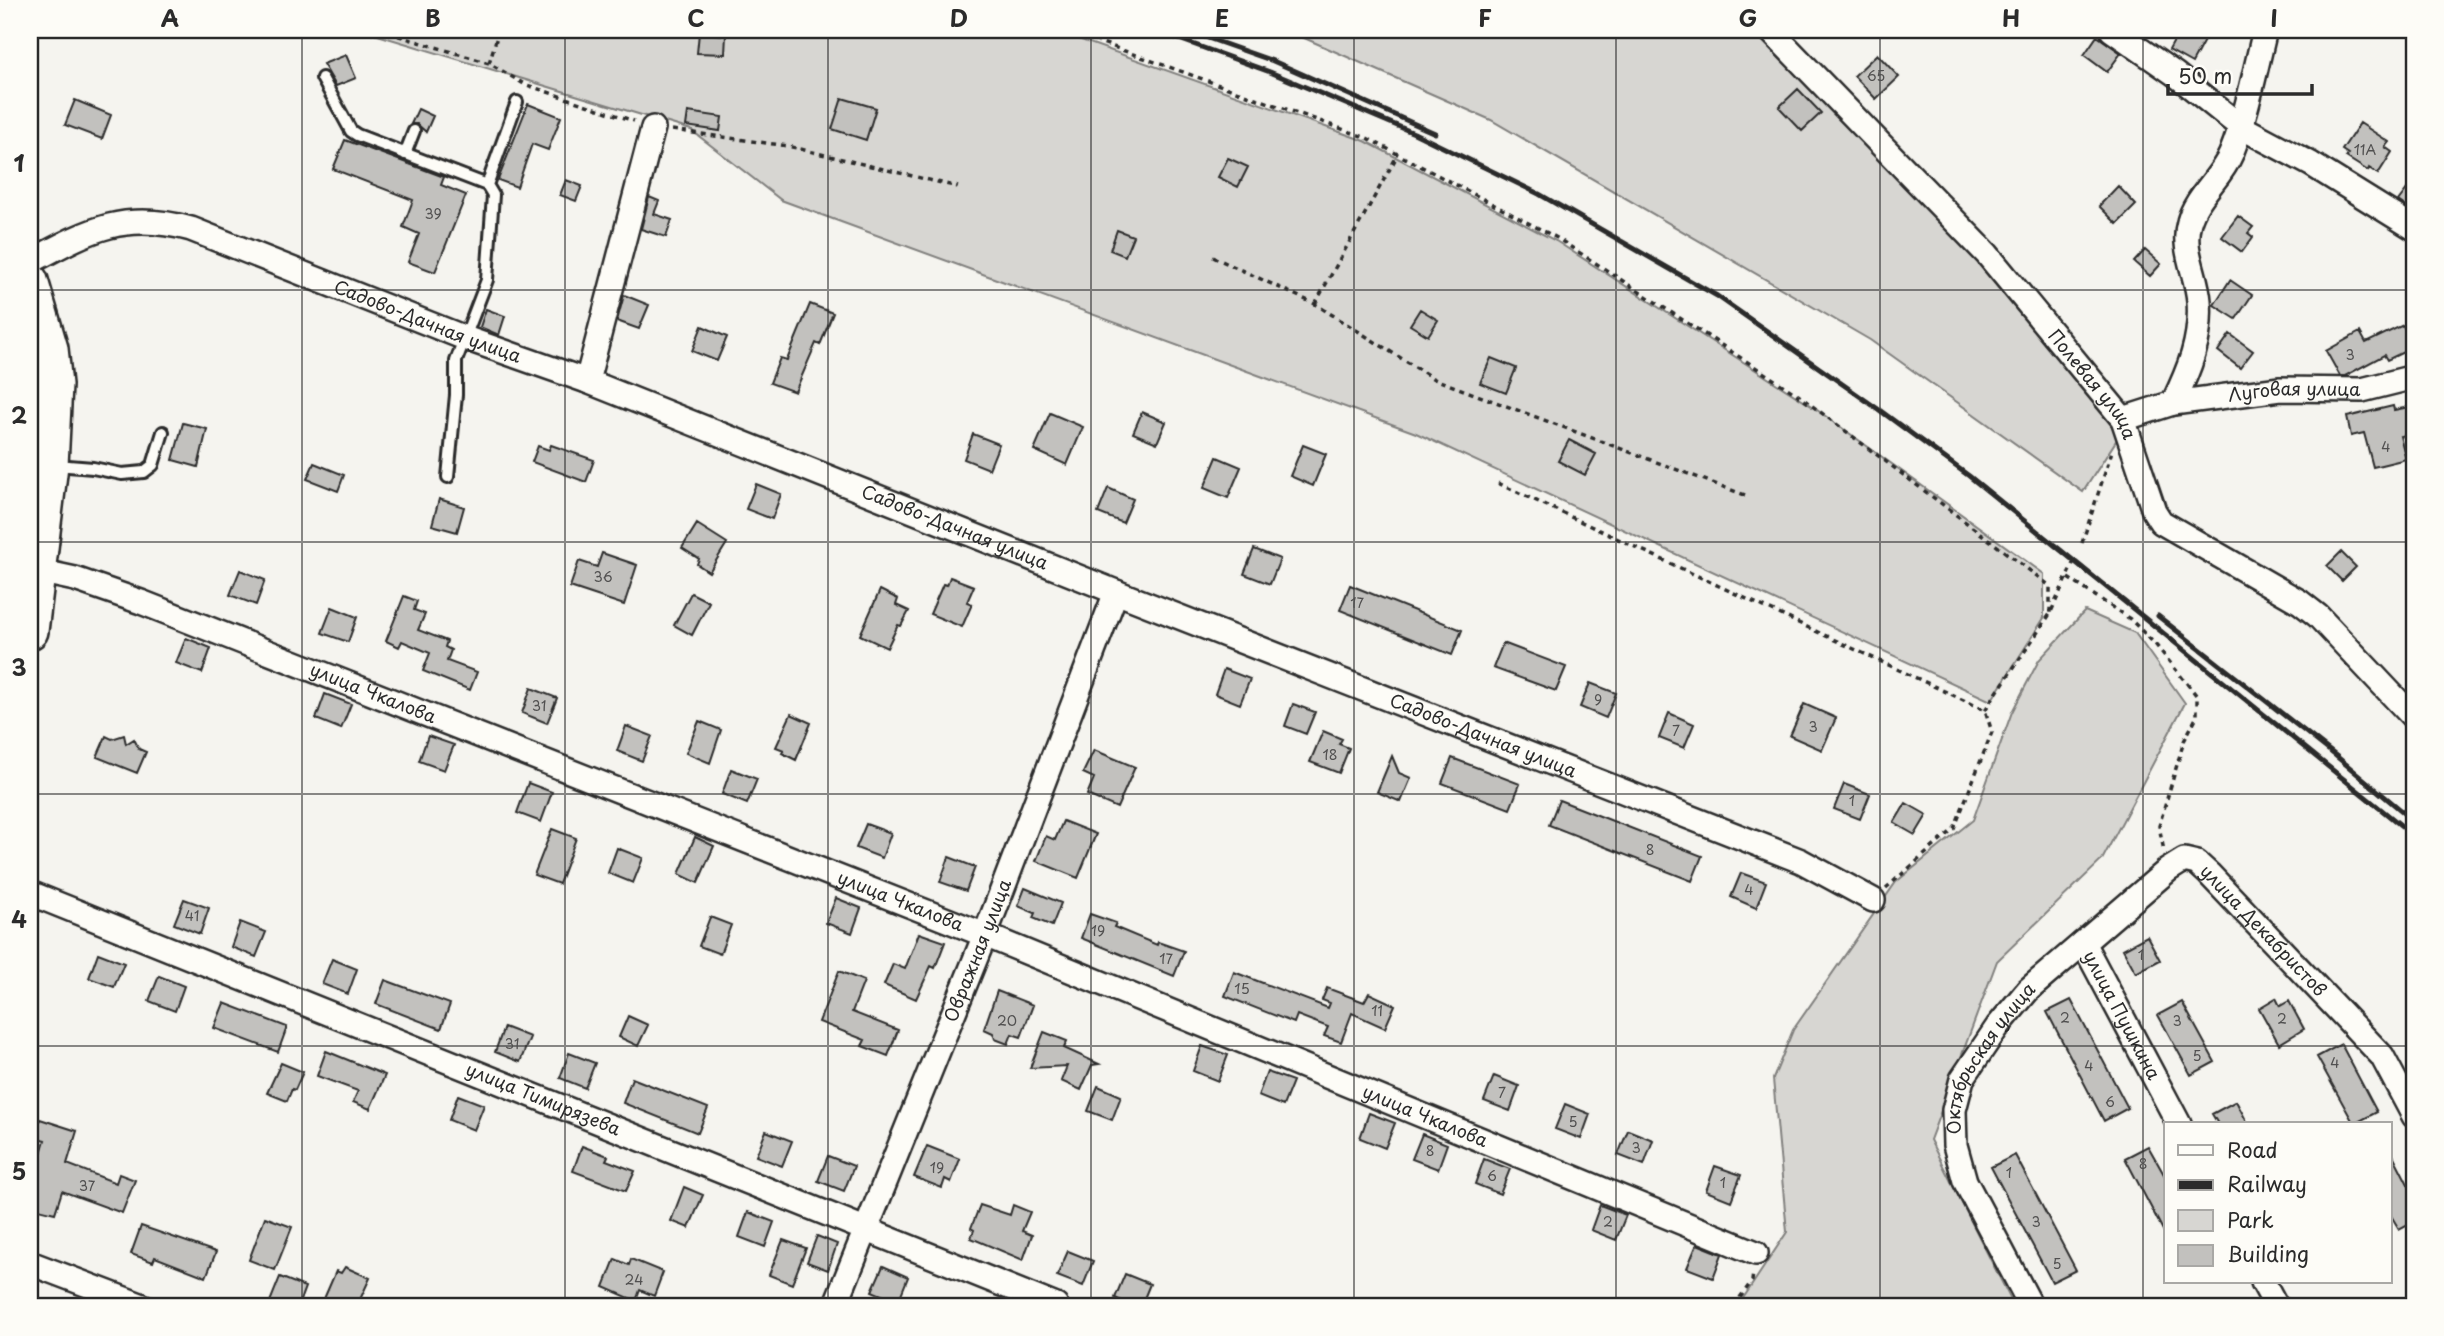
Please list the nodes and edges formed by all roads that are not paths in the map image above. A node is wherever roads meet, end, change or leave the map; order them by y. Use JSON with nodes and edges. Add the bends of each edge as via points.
{"nodes":[{"id":1,"x":1770,"y":30,"type":"edge"},
{"id":2,"x":2112,"y":30,"type":"edge"},
{"id":3,"x":2265,"y":30,"type":"edge"},
{"id":4,"x":322,"y":78,"type":"dead end"},
{"id":5,"x":517,"y":102,"type":"dead end"},
{"id":6,"x":2241,"y":127,"type":"junction"},
{"id":7,"x":653,"y":128,"type":"dead end"},
{"id":8,"x":414,"y":131,"type":"dead end"},
{"id":9,"x":405,"y":154,"type":"junction"},
{"id":10,"x":487,"y":185,"type":"junction"},
{"id":11,"x":2414,"y":228,"type":"edge"},
{"id":12,"x":30,"y":262,"type":"edge"},
{"id":13,"x":30,"y":281,"type":"edge"},
{"id":14,"x":465,"y":338,"type":"junction"},
{"id":15,"x":2414,"y":377,"type":"edge"},
{"id":16,"x":587,"y":381,"type":"junction"},
{"id":17,"x":2173,"y":403,"type":"junction"},
{"id":18,"x":2123,"y":419,"type":"junction"},
{"id":19,"x":163,"y":432,"type":"dead end"},
{"id":20,"x":50,"y":465,"type":"junction"},
{"id":21,"x":448,"y":477,"type":"dead end"},
{"id":22,"x":38,"y":571,"type":"junction"},
{"id":23,"x":1116,"y":592,"type":"junction"},
{"id":24,"x":30,"y":631,"type":"edge"},
{"id":25,"x":2414,"y":718,"type":"edge"},
{"id":26,"x":30,"y":893,"type":"edge"},
{"id":27,"x":1873,"y":900,"type":"road end"},
{"id":28,"x":985,"y":935,"type":"junction"},
{"id":29,"x":2083,"y":943,"type":"junction"},
{"id":30,"x":2414,"y":1116,"type":"edge"},
{"id":31,"x":2178,"y":1122,"type":"edge"},
{"id":32,"x":866,"y":1229,"type":"junction"},
{"id":33,"x":1756,"y":1253,"type":"road end"},
{"id":34,"x":30,"y":1263,"type":"edge"},
{"id":35,"x":2264,"y":1284,"type":"edge"},
{"id":36,"x":143,"y":1306,"type":"edge"},
{"id":37,"x":835,"y":1306,"type":"edge"},
{"id":38,"x":1056,"y":1306,"type":"edge"},
{"id":39,"x":2031,"y":1306,"type":"edge"},
{"id":40,"x":2276,"y":1306,"type":"edge"}],
"edges":[{"from":1,"to":18,"type":"street","name":"Полевая улица","via":[[1987,254]]},
{"from":2,"to":6,"type":"street"},
{"from":3,"to":6,"type":"street"},
{"from":4,"to":9,"type":"lane","via":[[351,131]]},
{"from":5,"to":10,"type":"lane"},
{"from":6,"to":11,"type":"street"},
{"from":6,"to":17,"type":"street","via":[[2230,157],[2189,221],[2186,243],[2199,300],[2197,341]]},
{"from":7,"to":16,"type":"street"},
{"from":8,"to":9,"type":"lane"},
{"from":9,"to":10,"type":"lane"},
{"from":10,"to":14,"type":"lane","via":[[493,195],[487,281]]},
{"from":12,"to":14,"type":"street","name":"Садово-Дачная улица","via":[[103,226],[171,224]]},
{"from":13,"to":20,"type":"main road","via":[[50,349],[54,422]]},
{"from":14,"to":16,"type":"street","name":"Садово-Дачная улица"},
{"from":14,"to":21,"type":"lane","via":[[456,361]]},
{"from":15,"to":17,"type":"street","name":"Луговая улица","via":[[2362,390],[2280,389]]},
{"from":16,"to":23,"type":"street","name":"Садово-Дачная улица"},
{"from":17,"to":18,"type":"street","name":"Луговая улица"},
{"from":18,"to":25,"type":"street","name":"Полевая улица","via":[[2161,522],[2300,602]]},
{"from":19,"to":20,"type":"lane","via":[[153,465],[145,472],[122,474]]},
{"from":20,"to":22,"type":"main road"},
{"from":22,"to":24,"type":"main road"},
{"from":22,"to":28,"type":"street","name":"улица Чкалова","via":[[141,602]]},
{"from":23,"to":27,"type":"street","name":"Садово-Дачная улица","via":[[1801,861]]},
{"from":23,"to":28,"type":"street","name":"Овражная улица"},
{"from":26,"to":32,"type":"street","name":"улица Тимирязева"},
{"from":28,"to":32,"type":"street","name":"Овражная улица"},
{"from":28,"to":33,"type":"street","name":"улица Чкалова"},
{"from":29,"to":30,"type":"street","name":"улица Декабристов","via":[[2168,870],[2184,860],[2197,863],[2382,1056]]},
{"from":29,"to":31,"type":"street","name":"улица Пушкина"},
{"from":29,"to":39,"type":"street","name":"Октябрьская улица","via":[[2028,990],[1998,1026],[1962,1079],[1954,1110],[1955,1145],[1965,1181]]},
{"from":32,"to":37,"type":"street","name":"Овражная улица"},
{"from":32,"to":38,"type":"street","name":"улица Тимирязева"},
{"from":34,"to":36,"type":"street"},
{"from":35,"to":40,"type":"street"}]}
